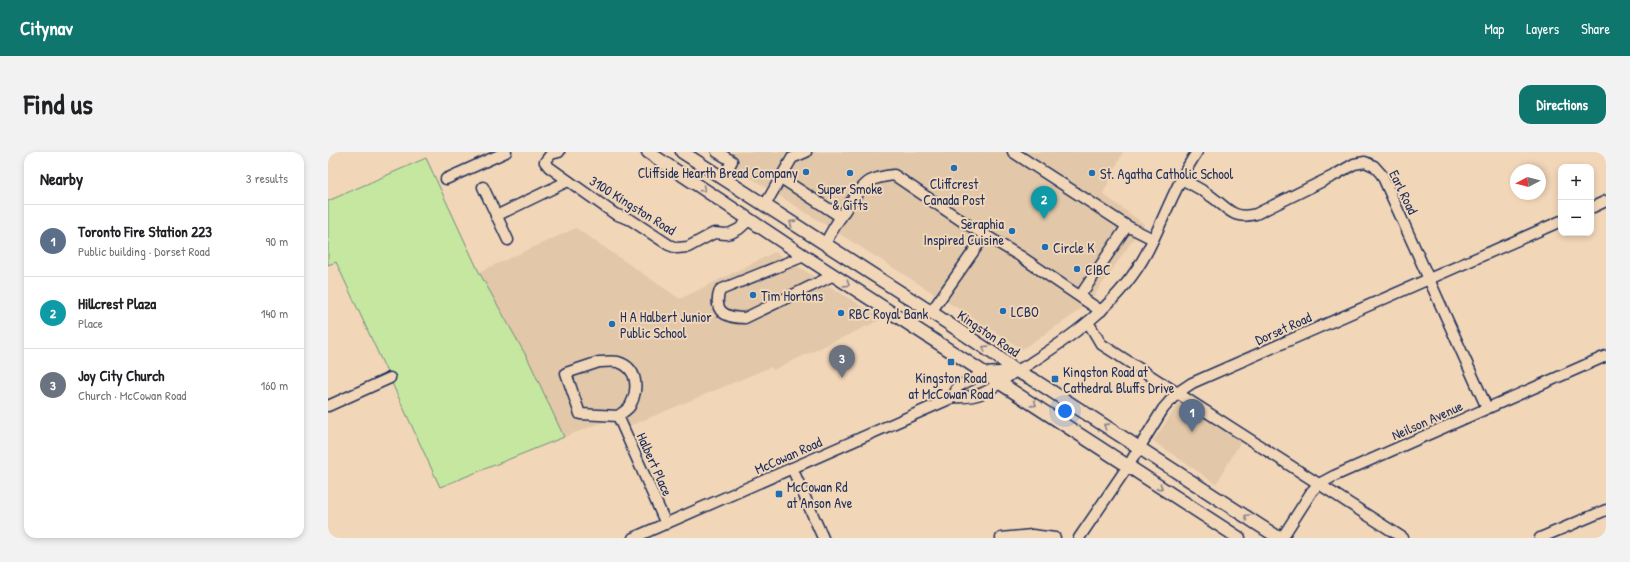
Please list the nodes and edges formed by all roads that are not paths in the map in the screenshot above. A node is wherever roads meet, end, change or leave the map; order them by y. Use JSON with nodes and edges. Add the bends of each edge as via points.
{"nodes":[{"id":1,"x":506,"y":152,"type":"edge"},
{"id":2,"x":559,"y":152,"type":"edge"},
{"id":3,"x":648,"y":152,"type":"edge"},
{"id":4,"x":682,"y":152,"type":"edge"},
{"id":5,"x":717,"y":152,"type":"edge"},
{"id":6,"x":806,"y":152,"type":"edge"},
{"id":7,"x":1013,"y":152,"type":"edge"},
{"id":8,"x":1197,"y":152,"type":"edge"},
{"id":9,"x":723,"y":178,"type":"junction"},
{"id":10,"x":781,"y":178,"type":"junction"},
{"id":11,"x":446,"y":179,"type":"dead end"},
{"id":12,"x":1181,"y":179,"type":"junction"},
{"id":13,"x":568,"y":181,"type":"junction"},
{"id":14,"x":483,"y":187,"type":"dead end"},
{"id":15,"x":1606,"y":201,"type":"edge"},
{"id":16,"x":765,"y":205,"type":"junction"},
{"id":17,"x":1594,"y":207,"type":"edge"},
{"id":18,"x":496,"y":216,"type":"junction"},
{"id":19,"x":841,"y":217,"type":"junction"},
{"id":20,"x":749,"y":220,"type":"junction"},
{"id":21,"x":1558,"y":222,"type":"edge"},
{"id":22,"x":1127,"y":226,"type":"junction"},
{"id":23,"x":985,"y":235,"type":"junction"},
{"id":24,"x":1153,"y":239,"type":"junction"},
{"id":25,"x":508,"y":240,"type":"dead end"},
{"id":26,"x":825,"y":244,"type":"junction"},
{"id":27,"x":804,"y":256,"type":"junction"},
{"id":28,"x":834,"y":275,"type":"junction"},
{"id":29,"x":1429,"y":279,"type":"junction"},
{"id":30,"x":1080,"y":296,"type":"junction"},
{"id":31,"x":1101,"y":311,"type":"junction"},
{"id":32,"x":931,"y":312,"type":"junction"},
{"id":33,"x":1088,"y":322,"type":"junction"},
{"id":34,"x":1606,"y":356,"type":"edge"},
{"id":35,"x":1016,"y":371,"type":"junction"},
{"id":36,"x":984,"y":373,"type":"junction"},
{"id":37,"x":390,"y":378,"type":"dead end"},
{"id":38,"x":1001,"y":383,"type":"junction"},
{"id":39,"x":1177,"y":393,"type":"junction"},
{"id":40,"x":954,"y":396,"type":"junction"},
{"id":41,"x":328,"y":406,"type":"edge"},
{"id":42,"x":1487,"y":408,"type":"junction"},
{"id":43,"x":618,"y":416,"type":"junction"},
{"id":44,"x":1139,"y":447,"type":"junction"},
{"id":45,"x":1128,"y":466,"type":"junction"},
{"id":46,"x":792,"y":468,"type":"junction"},
{"id":47,"x":1319,"y":484,"type":"junction"},
{"id":48,"x":1606,"y":510,"type":"edge"},
{"id":49,"x":666,"y":524,"type":"junction"},
{"id":50,"x":633,"y":538,"type":"edge"},
{"id":51,"x":823,"y":538,"type":"edge"},
{"id":52,"x":1001,"y":538,"type":"edge"},
{"id":53,"x":1055,"y":538,"type":"edge"},
{"id":54,"x":1079,"y":538,"type":"edge"},
{"id":55,"x":1239,"y":538,"type":"edge"},
{"id":56,"x":1281,"y":538,"type":"edge"},
{"id":57,"x":1403,"y":538,"type":"edge"},
{"id":58,"x":1540,"y":538,"type":"edge"}],
"edges":[{"from":1,"to":11,"type":"street"},
{"from":2,"to":13,"type":"street","name":"3100 Kingston Road","via":[[551,154],[545,162]]},
{"from":3,"to":20,"type":"main road","one_way":true},
{"from":4,"to":9,"type":"main road","name":"Kingston Road"},
{"from":5,"to":9,"type":"street","via":[[732,161]]},
{"from":6,"to":10,"type":"street","via":[[792,158]]},
{"from":7,"to":22,"type":"street"},
{"from":8,"to":12,"type":"street"},
{"from":9,"to":16,"type":"main road","name":"Kingston Road"},
{"from":10,"to":16,"type":"street"},
{"from":10,"to":19,"type":"street"},
{"from":12,"to":24,"type":"street"},
{"from":12,"to":29,"type":"street","name":"Earl Road","via":[[1212,196],[1226,210],[1237,216],[1248,216],[1354,164],[1365,162],[1374,166],[1382,175]]},
{"from":13,"to":18,"type":"street","name":"3100 Kingston Road"},
{"from":13,"to":20,"type":"street","name":"3100 Kingston Road","via":[[615,214],[631,220],[677,248],[688,247],[714,233],[731,233]]},
{"from":14,"to":18,"type":"street"},
{"from":15,"to":17,"type":"street"},
{"from":26,"to":16,"type":"main road","name":"Kingston Road","one_way":true},
{"from":18,"to":25,"type":"street"},
{"from":19,"to":23,"type":"street","via":[[858,192],[869,182],[883,176],[894,175]]},
{"from":19,"to":26,"type":"street"},
{"from":20,"to":27,"type":"main road"},
{"from":21,"to":29,"type":"street","name":"Dorset Road"},
{"from":22,"to":24,"type":"street"},
{"from":22,"to":30,"type":"street"},
{"from":23,"to":30,"type":"street"},
{"from":23,"to":32,"type":"street"},
{"from":24,"to":31,"type":"street","via":[[1138,267]]},
{"from":26,"to":32,"type":"main road","name":"Kingston Road"},
{"from":27,"to":28,"type":"main road"},
{"from":27,"to":28,"type":"street","via":[[720,290],[717,300],[719,308],[726,315],[746,318]]},
{"from":28,"to":36,"type":"main road","one_way":true},
{"from":29,"to":39,"type":"street","name":"Dorset Road","via":[[1192,384]]},
{"from":29,"to":42,"type":"street","name":"Earl Road"},
{"from":30,"to":31,"type":"street"},
{"from":31,"to":33,"type":"street"},
{"from":35,"to":32,"type":"main road","name":"Kingston Road","one_way":true,"via":[[998,356]]},
{"from":33,"to":35,"type":"street"},
{"from":33,"to":39,"type":"street","via":[[1101,344]]},
{"from":34,"to":42,"type":"street","name":"Neilson Avenue"},
{"from":35,"to":36,"type":"street","name":"McCowan Road"},
{"from":35,"to":38,"type":"street","name":"McCowan Road"},
{"from":44,"to":35,"type":"main road","name":"Kingston Road","one_way":true},
{"from":36,"to":38,"type":"main road"},
{"from":36,"to":40,"type":"street","name":"McCowan Road","via":[[957,387]]},
{"from":37,"to":41,"type":"street"},
{"from":38,"to":40,"type":"street","name":"McCowan Road","via":[[991,390],[967,398]]},
{"from":38,"to":45,"type":"main road","one_way":true},
{"from":39,"to":44,"type":"street","name":"Dorset Road","via":[[1163,409]]},
{"from":39,"to":47,"type":"street"},
{"from":40,"to":46,"type":"street","name":"McCowan Road"},
{"from":42,"to":47,"type":"street","name":"Neilson Avenue"},
{"from":43,"to":43,"type":"street","via":[[629,407],[636,391],[635,377],[629,368],[617,362],[599,362],[566,373],[580,414]]},
{"from":43,"to":49,"type":"street","name":"Halbert Place"},
{"from":44,"to":45,"type":"street","name":"Dorset Road"},
{"from":56,"to":44,"type":"main road","name":"Kingston Road","one_way":true},
{"from":45,"to":54,"type":"street","name":"Dorset Road"},
{"from":45,"to":55,"type":"main road","one_way":true},
{"from":46,"to":49,"type":"street","name":"McCowan Road"},
{"from":46,"to":51,"type":"street"},
{"from":47,"to":56,"type":"street","name":"Neilson Avenue"},
{"from":47,"to":57,"type":"street"},
{"from":48,"to":58,"type":"street"},
{"from":49,"to":50,"type":"street","name":"McCowan Road"},
{"from":52,"to":53,"type":"street","via":[[1032,535]]}]}
